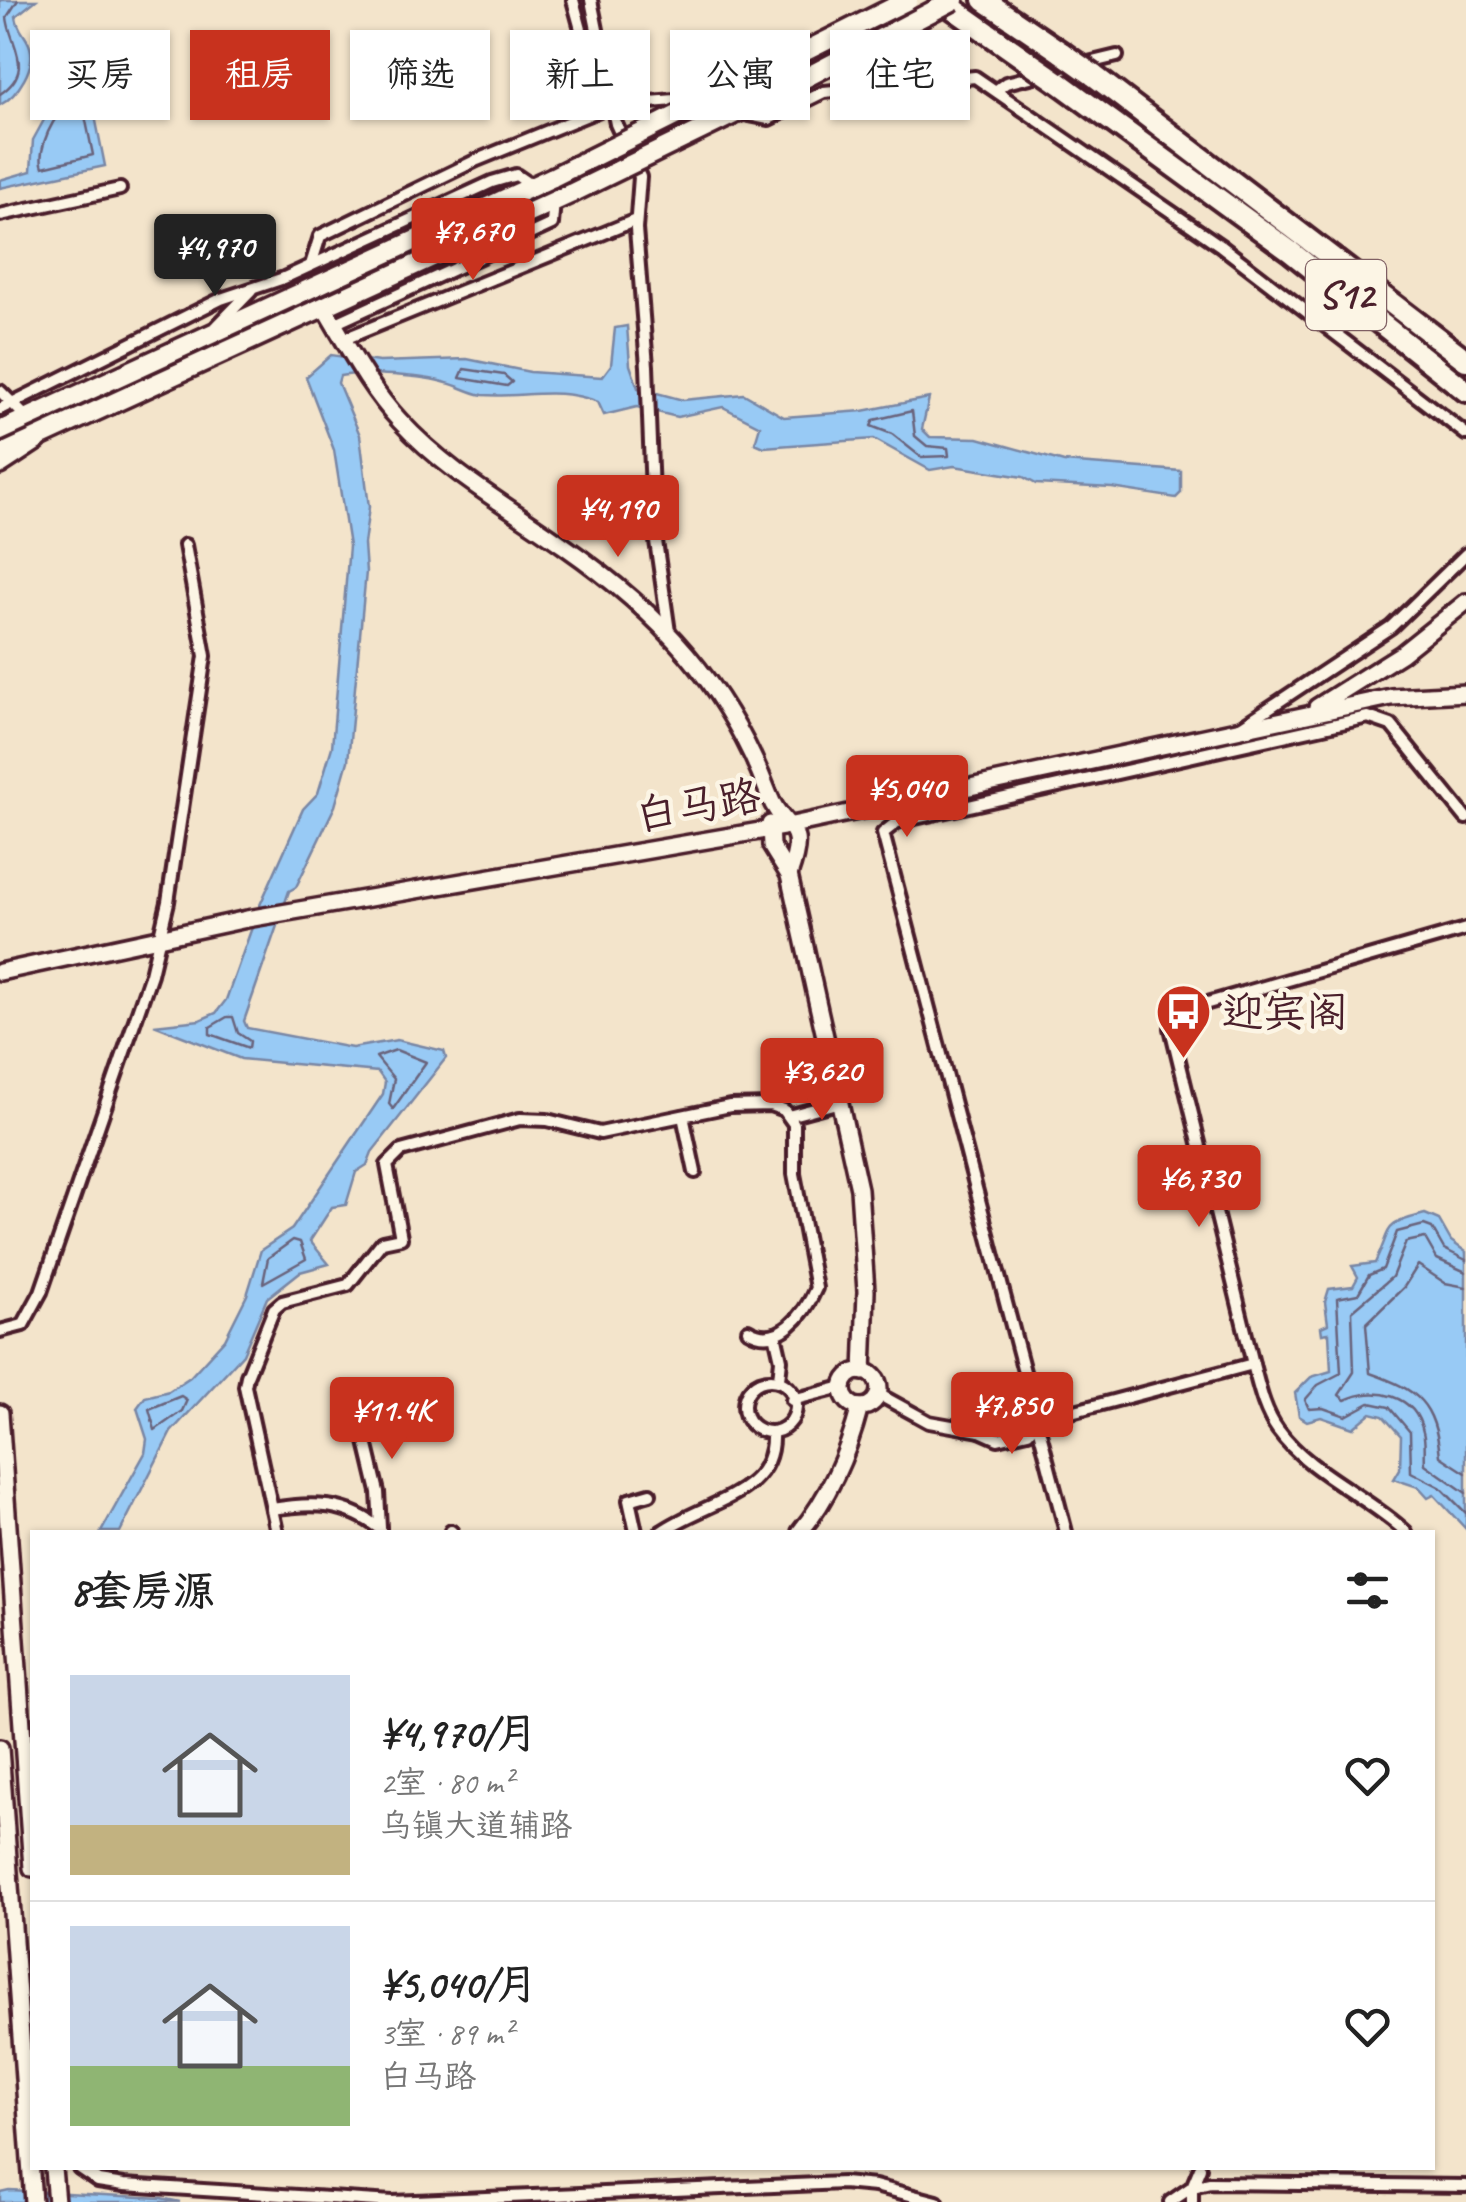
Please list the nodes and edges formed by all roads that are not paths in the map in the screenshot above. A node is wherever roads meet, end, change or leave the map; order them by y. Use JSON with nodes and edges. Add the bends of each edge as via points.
{"nodes":[{"id":1,"x":572,"y":0,"type":"edge"},
{"id":2,"x":590,"y":0,"type":"edge"},
{"id":3,"x":908,"y":0,"type":"edge"},
{"id":4,"x":942,"y":0,"type":"edge"},
{"id":5,"x":954,"y":0,"type":"edge"},
{"id":6,"x":984,"y":0,"type":"edge"},
{"id":7,"x":581,"y":30,"type":"edge"},
{"id":8,"x":596,"y":30,"type":"edge"},
{"id":9,"x":1117,"y":56,"type":"dead end"},
{"id":10,"x":998,"y":89,"type":"junction"},
{"id":11,"x":650,"y":102,"type":"edge"},
{"id":12,"x":575,"y":120,"type":"edge"},
{"id":13,"x":618,"y":120,"type":"edge"},
{"id":14,"x":533,"y":187,"type":"junction"},
{"id":15,"x":120,"y":189,"type":"dead end"},
{"id":16,"x":554,"y":201,"type":"junction"},
{"id":17,"x":0,"y":215,"type":"edge"},
{"id":18,"x":636,"y":220,"type":"junction"},
{"id":19,"x":312,"y":265,"type":"junction"},
{"id":20,"x":252,"y":290,"type":"junction"},
{"id":21,"x":324,"y":306,"type":"junction"},
{"id":22,"x":334,"y":324,"type":"junction"},
{"id":23,"x":208,"y":335,"type":"junction"},
{"id":24,"x":345,"y":341,"type":"junction"},
{"id":25,"x":1466,"y":360,"type":"edge"},
{"id":26,"x":0,"y":391,"type":"edge"},
{"id":27,"x":1466,"y":391,"type":"edge"},
{"id":28,"x":78,"y":395,"type":"junction"},
{"id":29,"x":12,"y":403,"type":"junction"},
{"id":30,"x":0,"y":408,"type":"edge"},
{"id":31,"x":87,"y":416,"type":"junction"},
{"id":32,"x":27,"y":418,"type":"junction"},
{"id":33,"x":0,"y":431,"type":"edge"},
{"id":34,"x":1466,"y":434,"type":"edge"},
{"id":35,"x":43,"y":436,"type":"junction"},
{"id":36,"x":0,"y":456,"type":"edge"},
{"id":37,"x":0,"y":466,"type":"edge"},
{"id":38,"x":184,"y":546,"type":"dead end"},
{"id":39,"x":1466,"y":554,"type":"edge"},
{"id":40,"x":1466,"y":602,"type":"edge"},
{"id":41,"x":669,"y":632,"type":"junction"},
{"id":42,"x":1466,"y":694,"type":"edge"},
{"id":43,"x":1305,"y":715,"type":"junction"},
{"id":44,"x":1237,"y":729,"type":"junction"},
{"id":45,"x":773,"y":805,"type":"junction"},
{"id":46,"x":1466,"y":818,"type":"edge"},
{"id":47,"x":793,"y":825,"type":"junction"},
{"id":48,"x":769,"y":830,"type":"junction"},
{"id":49,"x":789,"y":875,"type":"junction"},
{"id":50,"x":1466,"y":929,"type":"edge"},
{"id":51,"x":161,"y":936,"type":"junction"},
{"id":52,"x":0,"y":972,"type":"edge"},
{"id":53,"x":840,"y":1102,"type":"junction"},
{"id":54,"x":792,"y":1115,"type":"junction"},
{"id":55,"x":683,"y":1116,"type":"junction"},
{"id":56,"x":695,"y":1172,"type":"dead end"},
{"id":57,"x":748,"y":1330,"type":"dead end"},
{"id":58,"x":0,"y":1331,"type":"edge"},
{"id":59,"x":775,"y":1334,"type":"junction"},
{"id":60,"x":1253,"y":1364,"type":"junction"},
{"id":61,"x":863,"y":1372,"type":"junction"},
{"id":62,"x":779,"y":1379,"type":"junction"},
{"id":63,"x":843,"y":1387,"type":"junction"},
{"id":64,"x":878,"y":1394,"type":"junction"},
{"id":65,"x":356,"y":1400,"type":"dead end"},
{"id":66,"x":792,"y":1400,"type":"junction"},
{"id":67,"x":860,"y":1407,"type":"junction"},
{"id":68,"x":0,"y":1413,"type":"edge"},
{"id":69,"x":1007,"y":1421,"type":"junction"},
{"id":70,"x":1037,"y":1421,"type":"junction"},
{"id":71,"x":980,"y":1431,"type":"junction"},
{"id":72,"x":772,"y":1433,"type":"junction"},
{"id":73,"x":1011,"y":1436,"type":"junction"},
{"id":74,"x":650,"y":1494,"type":"dead end"},
{"id":75,"x":272,"y":1510,"type":"junction"},
{"id":76,"x":277,"y":1530,"type":"edge"},
{"id":77,"x":382,"y":1530,"type":"edge"},
{"id":78,"x":636,"y":1530,"type":"edge"},
{"id":79,"x":665,"y":1530,"type":"edge"},
{"id":80,"x":802,"y":1530,"type":"edge"},
{"id":81,"x":1065,"y":1530,"type":"edge"},
{"id":82,"x":1403,"y":1530,"type":"edge"},
{"id":83,"x":5,"y":1542,"type":"edge"},
{"id":84,"x":26,"y":1688,"type":"edge"},
{"id":85,"x":0,"y":1748,"type":"edge"},
{"id":86,"x":30,"y":1808,"type":"edge"},
{"id":87,"x":3,"y":1840,"type":"edge"},
{"id":88,"x":83,"y":2170,"type":"edge"},
{"id":89,"x":1199,"y":2170,"type":"edge"},
{"id":90,"x":53,"y":2171,"type":"edge"},
{"id":91,"x":1192,"y":2186,"type":"junction"},
{"id":92,"x":1466,"y":2186,"type":"edge"},
{"id":93,"x":33,"y":2202,"type":"edge"},
{"id":94,"x":56,"y":2202,"type":"edge"},
{"id":95,"x":937,"y":2202,"type":"edge"},
{"id":96,"x":1170,"y":2202,"type":"edge"},
{"id":97,"x":1192,"y":2202,"type":"edge"}],
"edges":[{"from":1,"to":7,"type":"street"},
{"from":2,"to":8,"type":"street"},
{"from":3,"to":14,"type":"main road","bridge":true},
{"from":4,"to":27,"type":"highway","number":"S12","bridge":true,"via":[[1215,195]]},
{"from":5,"to":16,"type":"main road","bridge":true},
{"from":6,"to":25,"type":"highway","number":"S12","bridge":true,"via":[[1230,176]]},
{"from":9,"to":10,"type":"street"},
{"from":10,"to":11,"type":"street","via":[[975,77],[832,90],[763,119],[675,100]]},
{"from":10,"to":34,"type":"street","via":[[1221,246]]},
{"from":12,"to":19,"type":"street","via":[[320,236]]},
{"from":13,"to":18,"type":"street","via":[[640,177]]},
{"from":14,"to":19,"type":"street","via":[[507,176]]},
{"from":14,"to":23,"type":"main road"},
{"from":15,"to":17,"type":"street"},
{"from":16,"to":21,"type":"main road"},
{"from":16,"to":22,"type":"street","via":[[552,224]]},
{"from":18,"to":24,"type":"street"},
{"from":18,"to":41,"type":"street","via":[[652,520]]},
{"from":19,"to":20,"type":"street"},
{"from":20,"to":23,"type":"street"},
{"from":20,"to":29,"type":"street","via":[[221,298]]},
{"from":21,"to":22,"type":"street"},
{"from":21,"to":31,"type":"main road"},
{"from":22,"to":24,"type":"street"},
{"from":23,"to":28,"type":"main road"},
{"from":24,"to":41,"type":"street","via":[[400,422],[466,480],[568,548]]},
{"from":26,"to":29,"type":"street"},
{"from":28,"to":31,"type":"main road"},
{"from":28,"to":32,"type":"main road"},
{"from":29,"to":30,"type":"street"},
{"from":29,"to":32,"type":"street"},
{"from":31,"to":35,"type":"main road"},
{"from":32,"to":33,"type":"main road"},
{"from":35,"to":36,"type":"main road"},
{"from":35,"to":37,"type":"street"},
{"from":38,"to":51,"type":"street","via":[[204,656]]},
{"from":39,"to":44,"type":"street","via":[[1391,627]]},
{"from":40,"to":43,"type":"street"},
{"from":41,"to":45,"type":"street","via":[[710,679]]},
{"from":42,"to":43,"type":"street","name":"白马路","via":[[1391,697]]},
{"from":43,"to":44,"type":"street","name":"白马路"},
{"from":44,"to":47,"type":"street","name":"白马路"},
{"from":45,"to":47,"type":"street"},
{"from":45,"to":48,"type":"street"},
{"from":46,"to":70,"type":"street","via":[[1390,725],[1368,717],[888,826],[883,844]]},
{"from":47,"to":48,"type":"street","name":"白马路"},
{"from":47,"to":49,"type":"street","via":[[798,850]]},
{"from":48,"to":49,"type":"street"},
{"from":48,"to":51,"type":"street","name":"白马路"},
{"from":49,"to":53,"type":"street"},
{"from":50,"to":60,"type":"street","via":[[1186,1009],[1174,1021],[1174,1052]]},
{"from":51,"to":52,"type":"street","name":"白马路"},
{"from":51,"to":58,"type":"street","via":[[41,1292],[24,1324]]},
{"from":53,"to":54,"type":"street"},
{"from":53,"to":61,"type":"street","via":[[864,1227]]},
{"from":54,"to":55,"type":"street","via":[[752,1105]]},
{"from":54,"to":59,"type":"street","via":[[794,1174],[816,1288],[798,1319]]},
{"from":55,"to":56,"type":"street"},
{"from":55,"to":75,"type":"street","via":[[600,1134],[546,1120],[502,1122],[391,1156],[388,1177],[402,1238],[382,1242],[348,1285],[282,1302],[248,1376]]},
{"from":57,"to":59,"type":"street"},
{"from":59,"to":62,"type":"street"},
{"from":60,"to":70,"type":"street"},
{"from":60,"to":82,"type":"street","via":[[1283,1437]]},
{"from":61,"to":63,"type":"street"},
{"from":61,"to":64,"type":"street","via":[[874,1377]]},
{"from":62,"to":66,"type":"street"},
{"from":62,"to":72,"type":"street","via":[[755,1382],[746,1397],[753,1427]]},
{"from":63,"to":66,"type":"street"},
{"from":63,"to":67,"type":"street","via":[[849,1402]]},
{"from":64,"to":67,"type":"street"},
{"from":64,"to":71,"type":"street","via":[[929,1422]]},
{"from":65,"to":77,"type":"street"},
{"from":66,"to":72,"type":"street","via":[[792,1422]]},
{"from":67,"to":80,"type":"street","via":[[838,1471]]},
{"from":68,"to":83,"type":"street"},
{"from":69,"to":70,"type":"street"},
{"from":69,"to":71,"type":"street"},
{"from":69,"to":73,"type":"street"},
{"from":70,"to":73,"type":"street","via":[[1028,1432]]},
{"from":70,"to":81,"type":"street"},
{"from":71,"to":73,"type":"street","via":[[998,1440]]},
{"from":72,"to":79,"type":"street","via":[[771,1462],[756,1483]]},
{"from":74,"to":78,"type":"street","via":[[630,1500]]},
{"from":75,"to":76,"type":"street"},
{"from":75,"to":77,"type":"street","via":[[329,1505]]},
{"from":83,"to":84,"type":"street","via":[[18,1670]]},
{"from":84,"to":86,"type":"street"},
{"from":85,"to":87,"type":"street"},
{"from":87,"to":93,"type":"street"},
{"from":88,"to":95,"type":"street","via":[[98,2182],[124,2185],[392,2202],[843,2183]]},
{"from":89,"to":91,"type":"street"},
{"from":90,"to":94,"type":"street"},
{"from":91,"to":92,"type":"street"},
{"from":91,"to":96,"type":"street"},
{"from":91,"to":97,"type":"street"}]}
